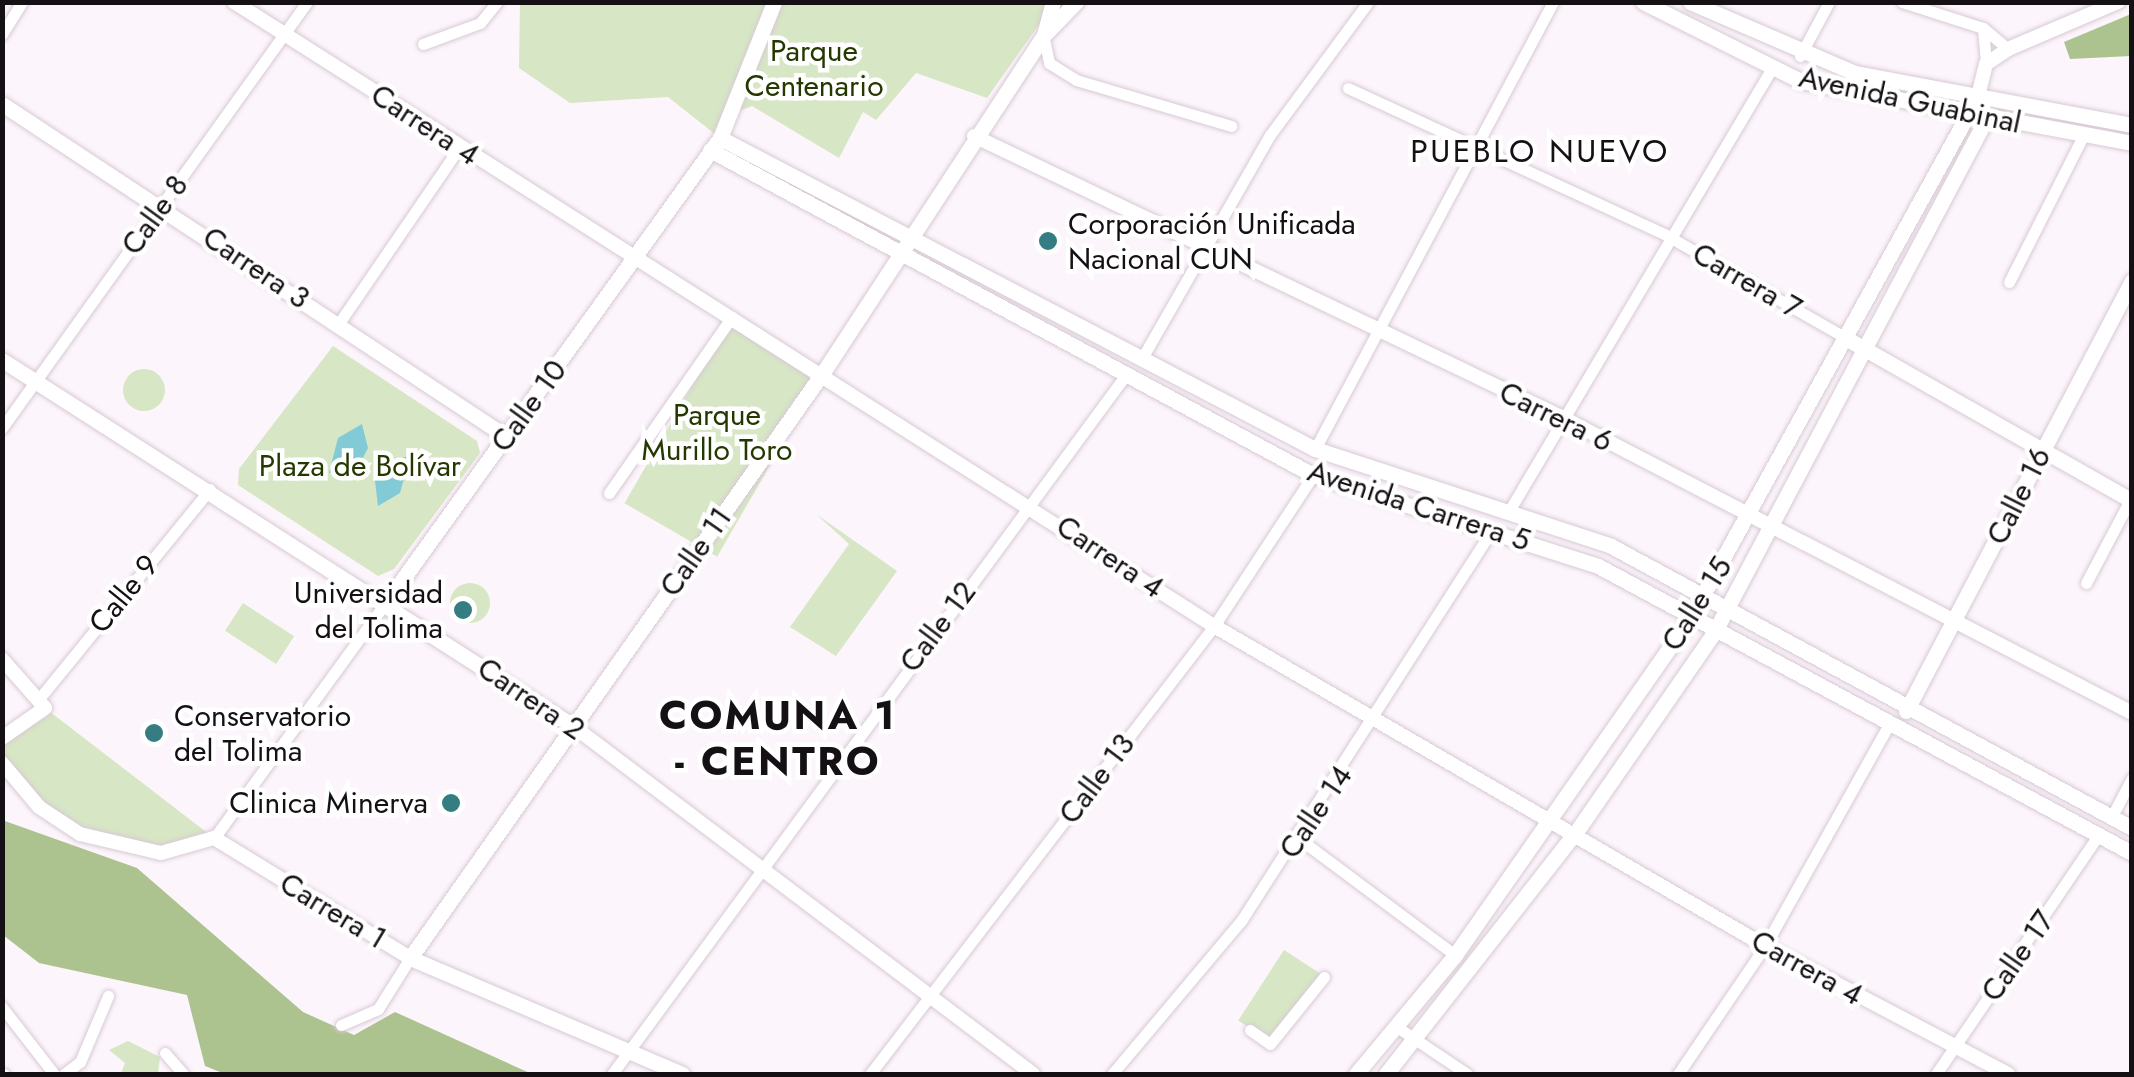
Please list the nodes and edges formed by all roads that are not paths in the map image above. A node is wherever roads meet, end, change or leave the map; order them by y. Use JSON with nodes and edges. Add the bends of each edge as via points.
{"nodes":[{"id":1,"x":22,"y":2,"type":"edge"},
{"id":2,"x":234,"y":2,"type":"edge"},
{"id":3,"x":307,"y":2,"type":"edge"},
{"id":4,"x":498,"y":2,"type":"edge"},
{"id":5,"x":774,"y":2,"type":"edge"},
{"id":6,"x":1368,"y":2,"type":"edge"},
{"id":7,"x":1553,"y":2,"type":"edge"},
{"id":8,"x":1643,"y":2,"type":"edge"},
{"id":9,"x":1690,"y":2,"type":"edge"},
{"id":10,"x":1830,"y":2,"type":"edge"},
{"id":11,"x":1902,"y":2,"type":"edge"},
{"id":12,"x":2118,"y":2,"type":"edge"},
{"id":13,"x":1050,"y":4,"type":"edge"},
{"id":14,"x":1074,"y":4,"type":"edge"},
{"id":15,"x":1984,"y":28,"type":"junction"},
{"id":16,"x":2,"y":34,"type":"edge"},
{"id":17,"x":284,"y":34,"type":"junction"},
{"id":18,"x":1044,"y":35,"type":"junction"},
{"id":19,"x":423,"y":44,"type":"dead end"},
{"id":20,"x":2008,"y":49,"type":"junction"},
{"id":21,"x":1799,"y":57,"type":"junction"},
{"id":22,"x":1986,"y":64,"type":"junction"},
{"id":23,"x":1772,"y":68,"type":"junction"},
{"id":24,"x":1348,"y":88,"type":"dead end"},
{"id":25,"x":1978,"y":96,"type":"junction"},
{"id":26,"x":2,"y":104,"type":"edge"},
{"id":27,"x":1963,"y":116,"type":"junction"},
{"id":28,"x":1986,"y":119,"type":"junction"},
{"id":29,"x":2132,"y":125,"type":"edge"},
{"id":30,"x":1231,"y":126,"type":"dead end"},
{"id":31,"x":2084,"y":134,"type":"junction"},
{"id":32,"x":974,"y":136,"type":"junction"},
{"id":33,"x":2132,"y":143,"type":"edge"},
{"id":34,"x":715,"y":144,"type":"junction"},
{"id":35,"x":459,"y":148,"type":"junction"},
{"id":36,"x":1478,"y":150,"type":"junction"},
{"id":37,"x":162,"y":206,"type":"junction"},
{"id":38,"x":1666,"y":236,"type":"junction"},
{"id":39,"x":908,"y":241,"type":"junction"},
{"id":40,"x":1205,"y":252,"type":"junction"},
{"id":41,"x":898,"y":256,"type":"junction"},
{"id":42,"x":636,"y":259,"type":"junction"},
{"id":43,"x":2132,"y":281,"type":"edge"},
{"id":44,"x":2010,"y":282,"type":"dead end"},
{"id":45,"x":2125,"y":304,"type":"edge"},
{"id":46,"x":732,"y":317,"type":"junction"},
{"id":47,"x":339,"y":324,"type":"junction"},
{"id":48,"x":1375,"y":334,"type":"junction"},
{"id":49,"x":1849,"y":340,"type":"junction"},
{"id":50,"x":1870,"y":352,"type":"junction"},
{"id":51,"x":2,"y":360,"type":"edge"},
{"id":52,"x":1141,"y":360,"type":"junction"},
{"id":53,"x":824,"y":371,"type":"junction"},
{"id":54,"x":1125,"y":376,"type":"junction"},
{"id":55,"x":35,"y":381,"type":"junction"},
{"id":56,"x":1559,"y":416,"type":"junction"},
{"id":57,"x":2,"y":428,"type":"edge"},
{"id":58,"x":507,"y":437,"type":"junction"},
{"id":59,"x":2043,"y":449,"type":"junction"},
{"id":60,"x":1316,"y":450,"type":"junction"},
{"id":61,"x":1313,"y":474,"type":"junction"},
{"id":62,"x":210,"y":488,"type":"junction"},
{"id":63,"x":609,"y":493,"type":"dead end"},
{"id":64,"x":2131,"y":501,"type":"edge"},
{"id":65,"x":1030,"y":503,"type":"junction"},
{"id":66,"x":1509,"y":511,"type":"junction"},
{"id":67,"x":1752,"y":516,"type":"junction"},
{"id":68,"x":1774,"y":527,"type":"junction"},
{"id":69,"x":1492,"y":530,"type":"junction"},
{"id":70,"x":2086,"y":583,"type":"dead end"},
{"id":71,"x":1704,"y":596,"type":"junction"},
{"id":72,"x":388,"y":600,"type":"junction"},
{"id":73,"x":1726,"y":610,"type":"junction"},
{"id":74,"x":1690,"y":618,"type":"junction"},
{"id":75,"x":1954,"y":621,"type":"junction"},
{"id":76,"x":1214,"y":626,"type":"junction"},
{"id":77,"x":1715,"y":631,"type":"junction"},
{"id":78,"x":2,"y":659,"type":"edge"},
{"id":79,"x":41,"y":704,"type":"junction"},
{"id":80,"x":1906,"y":712,"type":"junction"},
{"id":81,"x":2132,"y":712,"type":"edge"},
{"id":82,"x":1377,"y":722,"type":"junction"},
{"id":83,"x":1889,"y":724,"type":"junction"},
{"id":84,"x":573,"y":726,"type":"junction"},
{"id":85,"x":2,"y":738,"type":"edge"},
{"id":86,"x":2,"y":764,"type":"edge"},
{"id":87,"x":2132,"y":778,"type":"edge"},
{"id":88,"x":1553,"y":817,"type":"junction"},
{"id":89,"x":2112,"y":818,"type":"junction"},
{"id":90,"x":2132,"y":828,"type":"edge"},
{"id":91,"x":1576,"y":832,"type":"junction"},
{"id":92,"x":2098,"y":836,"type":"junction"},
{"id":93,"x":214,"y":838,"type":"junction"},
{"id":94,"x":1298,"y":838,"type":"junction"},
{"id":95,"x":2132,"y":854,"type":"edge"},
{"id":96,"x":758,"y":869,"type":"junction"},
{"id":97,"x":1765,"y":946,"type":"junction"},
{"id":98,"x":1455,"y":955,"type":"junction"},
{"id":99,"x":410,"y":958,"type":"junction"},
{"id":100,"x":1324,"y":977,"type":"dead end"},
{"id":101,"x":108,"y":996,"type":"dead end"},
{"id":102,"x":934,"y":999,"type":"junction"},
{"id":103,"x":2,"y":1008,"type":"edge"},
{"id":104,"x":341,"y":1026,"type":"dead end"},
{"id":105,"x":1400,"y":1029,"type":"junction"},
{"id":106,"x":1250,"y":1030,"type":"dead end"},
{"id":107,"x":1416,"y":1040,"type":"junction"},
{"id":108,"x":628,"y":1048,"type":"junction"},
{"id":109,"x":1952,"y":1048,"type":"junction"},
{"id":110,"x":165,"y":1053,"type":"dead end"},
{"id":111,"x":55,"y":1074,"type":"edge"},
{"id":112,"x":184,"y":1074,"type":"edge"},
{"id":113,"x":612,"y":1074,"type":"edge"},
{"id":114,"x":682,"y":1074,"type":"edge"},
{"id":115,"x":870,"y":1074,"type":"edge"},
{"id":116,"x":1032,"y":1074,"type":"edge"},
{"id":117,"x":1112,"y":1074,"type":"edge"},
{"id":118,"x":1356,"y":1074,"type":"edge"},
{"id":119,"x":1386,"y":1074,"type":"edge"},
{"id":120,"x":1467,"y":1074,"type":"edge"},
{"id":121,"x":1678,"y":1074,"type":"edge"},
{"id":122,"x":1936,"y":1074,"type":"edge"},
{"id":123,"x":2008,"y":1074,"type":"edge"}],
"edges":[{"from":1,"to":16,"type":"street"},
{"from":2,"to":17,"type":"street","name":"Carrera 4"},
{"from":3,"to":17,"type":"street","name":"Calle 8"},
{"from":4,"to":19,"type":"street","via":[[480,23]]},
{"from":5,"to":34,"type":"main road","name":"Calle 10","via":[[740,99]]},
{"from":6,"to":40,"type":"street","via":[[1270,135]]},
{"from":7,"to":36,"type":"street"},
{"from":8,"to":23,"type":"main road","name":"Avenida Guabinal"},
{"from":9,"to":21,"type":"main road","name":"Avenida Guabinal"},
{"from":10,"to":21,"type":"street"},
{"from":11,"to":15,"type":"street"},
{"from":12,"to":20,"type":"street"},
{"from":13,"to":14,"type":"street"},
{"from":13,"to":18,"type":"main road","name":"Calle 11"},
{"from":14,"to":18,"type":"main road"},
{"from":15,"to":20,"type":"street"},
{"from":15,"to":22,"type":"street","name":"Calle 15"},
{"from":17,"to":35,"type":"street","name":"Carrera 4"},
{"from":17,"to":37,"type":"street","name":"Calle 8"},
{"from":18,"to":30,"type":"street","via":[[1049,63],[1076,80]]},
{"from":18,"to":32,"type":"main road","name":"Calle 11"},
{"from":20,"to":22,"type":"street"},
{"from":21,"to":25,"type":"main road","name":"Avenida Guabinal"},
{"from":22,"to":25,"type":"street","name":"Calle 15"},
{"from":23,"to":27,"type":"main road","name":"Avenida Guabinal"},
{"from":23,"to":38,"type":"street"},
{"from":24,"to":36,"type":"street","name":"Carrera 7"},
{"from":25,"to":27,"type":"main road","name":"Calle 15"},
{"from":25,"to":28,"type":"main road"},
{"from":25,"to":29,"type":"main road","name":"Avenida Guabinal"},
{"from":26,"to":37,"type":"main road","name":"Carrera 3"},
{"from":27,"to":28,"type":"main road","name":"Avenida Guabinal"},
{"from":27,"to":49,"type":"main road","name":"Calle 15"},
{"from":28,"to":31,"type":"main road","name":"Avenida Guabinal"},
{"from":28,"to":50,"type":"main road","name":"Calle 15"},
{"from":31,"to":33,"type":"main road","name":"Avenida Guabinal"},
{"from":31,"to":44,"type":"street"},
{"from":32,"to":39,"type":"main road","name":"Calle 11"},
{"from":32,"to":40,"type":"street","name":"Carrera 6"},
{"from":34,"to":39,"type":"main road","name":"Avenida Carrera 5"},
{"from":34,"to":41,"type":"main road","name":"Avenida Carrera 5"},
{"from":34,"to":42,"type":"main road","name":"Calle 10"},
{"from":35,"to":42,"type":"street","name":"Carrera 4"},
{"from":35,"to":47,"type":"street"},
{"from":36,"to":38,"type":"street","name":"Carrera 7"},
{"from":36,"to":48,"type":"street"},
{"from":37,"to":47,"type":"main road","name":"Carrera 3"},
{"from":37,"to":55,"type":"street","name":"Calle 8"},
{"from":38,"to":49,"type":"street","name":"Carrera 7"},
{"from":38,"to":56,"type":"street"},
{"from":39,"to":41,"type":"main road","name":"Calle 11"},
{"from":39,"to":52,"type":"main road","name":"Avenida Carrera 5"},
{"from":40,"to":48,"type":"street","name":"Carrera 6"},
{"from":40,"to":52,"type":"street"},
{"from":41,"to":53,"type":"main road","name":"Calle 11"},
{"from":41,"to":54,"type":"main road","name":"Avenida Carrera 5"},
{"from":42,"to":46,"type":"street","name":"Carrera 4"},
{"from":42,"to":58,"type":"main road","name":"Calle 10"},
{"from":43,"to":45,"type":"main road","name":"Calle 16"},
{"from":45,"to":59,"type":"main road","name":"Calle 16"},
{"from":46,"to":53,"type":"street","name":"Carrera 4"},
{"from":46,"to":63,"type":"street"},
{"from":47,"to":58,"type":"main road","name":"Carrera 3"},
{"from":48,"to":56,"type":"street","name":"Carrera 6"},
{"from":48,"to":60,"type":"street"},
{"from":49,"to":50,"type":"main road","name":"Carrera 7"},
{"from":49,"to":67,"type":"main road","name":"Calle 15"},
{"from":50,"to":59,"type":"main road","name":"Carrera 7"},
{"from":50,"to":68,"type":"main road","name":"Calle 15"},
{"from":51,"to":55,"type":"main road","name":"Carrera 2"},
{"from":52,"to":60,"type":"main road","name":"Avenida Carrera 5"},
{"from":53,"to":65,"type":"street","name":"Carrera 4"},
{"from":53,"to":84,"type":"main road","name":"Calle 11"},
{"from":54,"to":61,"type":"main road","name":"Avenida Carrera 5"},
{"from":54,"to":65,"type":"street","name":"Calle 12"},
{"from":55,"to":57,"type":"street","name":"Calle 8"},
{"from":55,"to":62,"type":"main road","name":"Carrera 2"},
{"from":56,"to":66,"type":"street"},
{"from":56,"to":67,"type":"street","name":"Carrera 6"},
{"from":58,"to":72,"type":"main road","name":"Calle 10"},
{"from":59,"to":64,"type":"main road","name":"Carrera 7"},
{"from":59,"to":75,"type":"main road","name":"Calle 16"},
{"from":60,"to":66,"type":"main road","name":"Avenida Carrera 5"},
{"from":61,"to":69,"type":"main road","name":"Avenida Carrera 5"},
{"from":61,"to":76,"type":"street","name":"Calle 13"},
{"from":62,"to":72,"type":"main road","name":"Carrera 2"},
{"from":62,"to":79,"type":"street","name":"Calle 9"},
{"from":64,"to":70,"type":"street"},
{"from":65,"to":76,"type":"street","name":"Carrera 4"},
{"from":65,"to":96,"type":"street","name":"Calle 12"},
{"from":66,"to":71,"type":"main road","name":"Avenida Carrera 5","via":[[1611,546]]},
{"from":67,"to":68,"type":"street","name":"Carrera 6"},
{"from":67,"to":71,"type":"main road","name":"Calle 15"},
{"from":68,"to":73,"type":"main road","name":"Calle 15"},
{"from":68,"to":75,"type":"street","name":"Carrera 6"},
{"from":69,"to":74,"type":"main road","name":"Avenida Carrera 5","via":[[1598,566]]},
{"from":69,"to":82,"type":"street","name":"Calle 14"},
{"from":71,"to":73,"type":"main road","name":"Avenida Carrera 5"},
{"from":71,"to":74,"type":"main road","name":"Calle 15"},
{"from":72,"to":84,"type":"main road","name":"Carrera 2"},
{"from":72,"to":93,"type":"street","name":"Calle 10"},
{"from":73,"to":77,"type":"main road","name":"Calle 15"},
{"from":73,"to":80,"type":"main road","name":"Avenida Carrera 5"},
{"from":74,"to":77,"type":"main road","name":"Avenida Carrera 5"},
{"from":74,"to":88,"type":"main road","name":"Calle 15"},
{"from":75,"to":80,"type":"main road","name":"Calle 16"},
{"from":75,"to":81,"type":"street","name":"Carrera 6"},
{"from":76,"to":82,"type":"street","name":"Carrera 4"},
{"from":76,"to":102,"type":"street","name":"Calle 13"},
{"from":77,"to":83,"type":"main road","name":"Avenida Carrera 5"},
{"from":77,"to":91,"type":"main road","name":"Calle 15"},
{"from":78,"to":79,"type":"street"},
{"from":79,"to":85,"type":"street","name":"Calle 9"},
{"from":80,"to":89,"type":"main road","name":"Avenida Carrera 5"},
{"from":82,"to":88,"type":"street","name":"Carrera 4"},
{"from":82,"to":94,"type":"street","name":"Calle 14"},
{"from":83,"to":92,"type":"main road","name":"Avenida Carrera 5"},
{"from":83,"to":97,"type":"street"},
{"from":84,"to":96,"type":"street","name":"Carrera 2"},
{"from":84,"to":99,"type":"main road","name":"Calle 11"},
{"from":86,"to":93,"type":"street","via":[[50,816],[100,843],[161,853]]},
{"from":87,"to":89,"type":"street"},
{"from":88,"to":91,"type":"street","name":"Carrera 4"},
{"from":88,"to":98,"type":"main road","name":"Calle 15"},
{"from":89,"to":90,"type":"main road","name":"Avenida Carrera 5"},
{"from":91,"to":97,"type":"street","name":"Carrera 4"},
{"from":91,"to":107,"type":"main road","name":"Calle 15"},
{"from":92,"to":95,"type":"main road","name":"Avenida Carrera 5"},
{"from":92,"to":109,"type":"street","name":"Calle 17"},
{"from":93,"to":99,"type":"street","name":"Carrera 1"},
{"from":94,"to":98,"type":"street"},
{"from":94,"to":117,"type":"street","name":"Calle 14"},
{"from":96,"to":102,"type":"street","name":"Carrera 2"},
{"from":96,"to":108,"type":"street","name":"Calle 12"},
{"from":97,"to":109,"type":"street","name":"Carrera 4"},
{"from":97,"to":121,"type":"street"},
{"from":98,"to":105,"type":"main road","name":"Calle 15"},
{"from":99,"to":104,"type":"street","name":"Calle 11","via":[[378,1009]]},
{"from":99,"to":108,"type":"main road","name":"Carrera 1"},
{"from":100,"to":106,"type":"street","via":[[1270,1044]]},
{"from":101,"to":111,"type":"street","via":[[80,1062]]},
{"from":102,"to":115,"type":"street","name":"Calle 13"},
{"from":102,"to":116,"type":"street","name":"Carrera 2"},
{"from":103,"to":111,"type":"street"},
{"from":105,"to":107,"type":"street"},
{"from":105,"to":118,"type":"main road","name":"Calle 15"},
{"from":107,"to":119,"type":"main road","name":"Calle 15"},
{"from":107,"to":120,"type":"street"},
{"from":108,"to":113,"type":"street","name":"Calle 12"},
{"from":108,"to":114,"type":"main road","name":"Carrera 1"},
{"from":109,"to":122,"type":"street","name":"Calle 17"},
{"from":109,"to":123,"type":"street","name":"Carrera 4"},
{"from":110,"to":112,"type":"street"}]}
